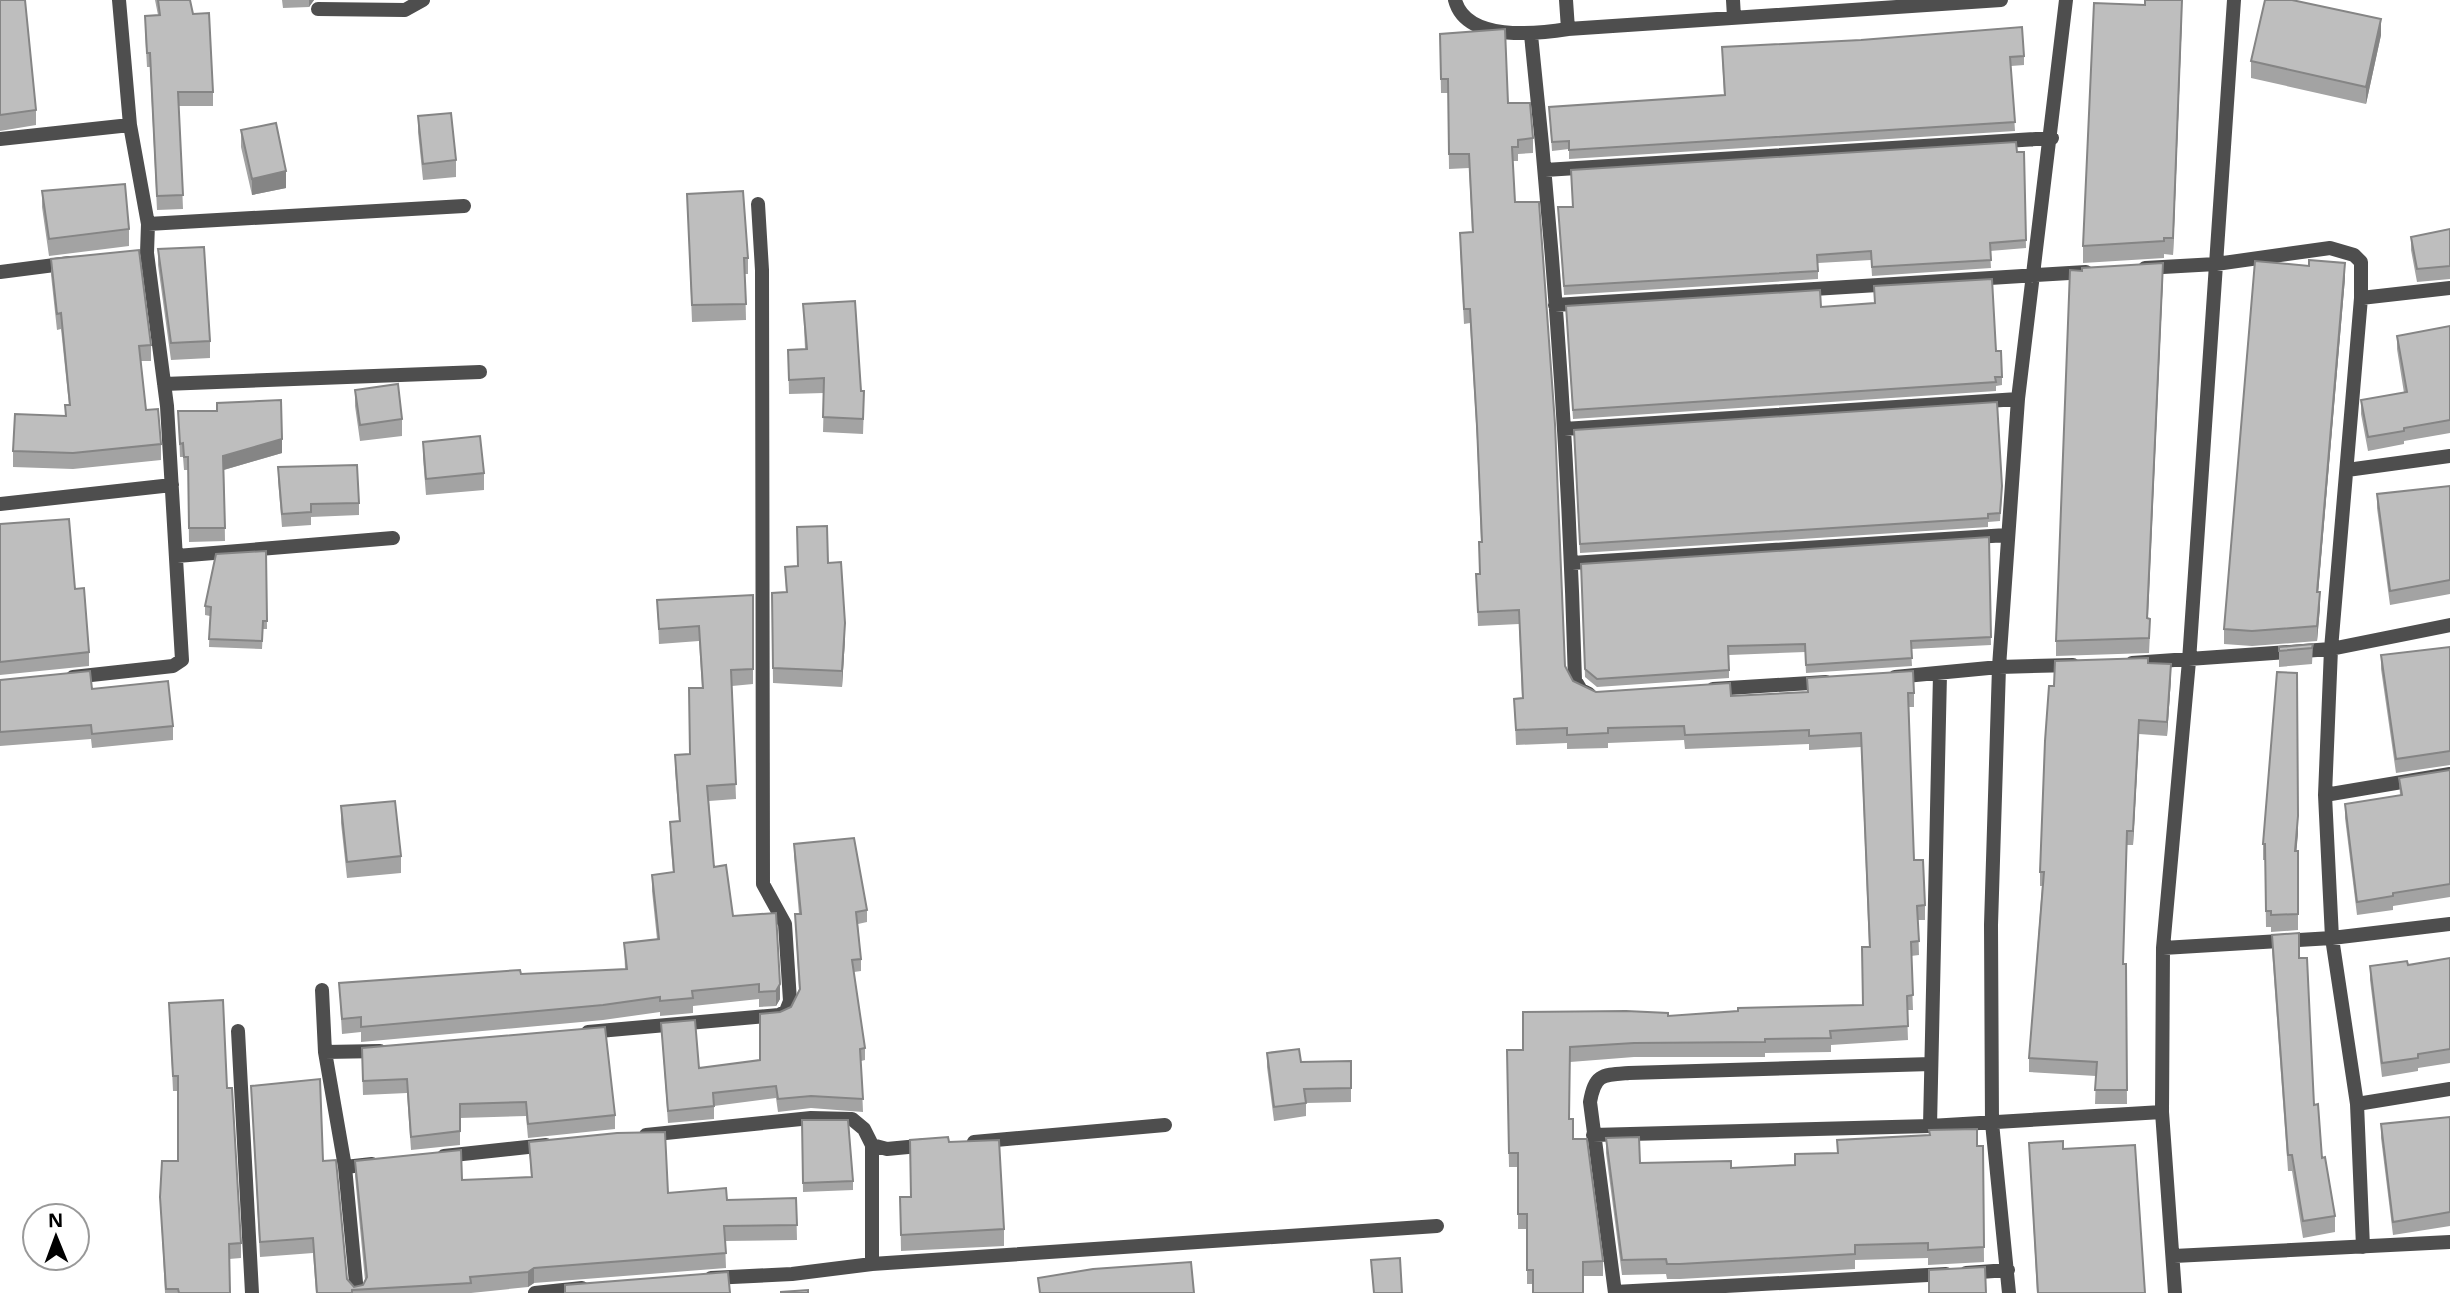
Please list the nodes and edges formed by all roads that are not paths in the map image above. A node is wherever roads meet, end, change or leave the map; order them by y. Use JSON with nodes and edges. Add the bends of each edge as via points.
{"nodes":[{"id":1,"x":119,"y":0,"type":"edge"},
{"id":2,"x":423,"y":0,"type":"edge"},
{"id":3,"x":1455,"y":0,"type":"edge"},
{"id":4,"x":1566,"y":0,"type":"edge"},
{"id":5,"x":1732,"y":0,"type":"edge"},
{"id":6,"x":2001,"y":0,"type":"edge"},
{"id":7,"x":2066,"y":0,"type":"edge"},
{"id":8,"x":2235,"y":0,"type":"edge"},
{"id":9,"x":1920,"y":3,"type":"edge"},
{"id":10,"x":318,"y":9,"type":"dead end"},
{"id":11,"x":1734,"y":17,"type":"junction"},
{"id":12,"x":1568,"y":29,"type":"junction"},
{"id":13,"x":1531,"y":34,"type":"junction"},
{"id":14,"x":130,"y":125,"type":"junction"},
{"id":15,"x":2052,"y":138,"type":"junction"},
{"id":16,"x":0,"y":139,"type":"edge"},
{"id":17,"x":1545,"y":170,"type":"junction"},
{"id":18,"x":758,"y":204,"type":"dead end"},
{"id":19,"x":464,"y":206,"type":"dead end"},
{"id":20,"x":148,"y":224,"type":"junction"},
{"id":21,"x":80,"y":261,"type":"edge"},
{"id":22,"x":2216,"y":264,"type":"junction"},
{"id":23,"x":2123,"y":270,"type":"edge"},
{"id":24,"x":0,"y":272,"type":"edge"},
{"id":25,"x":2097,"y":272,"type":"edge"},
{"id":26,"x":2031,"y":276,"type":"junction"},
{"id":27,"x":2450,"y":288,"type":"edge"},
{"id":28,"x":2361,"y":298,"type":"junction"},
{"id":29,"x":1555,"y":305,"type":"junction"},
{"id":30,"x":480,"y":372,"type":"dead end"},
{"id":31,"x":164,"y":384,"type":"junction"},
{"id":32,"x":2018,"y":399,"type":"junction"},
{"id":33,"x":1564,"y":429,"type":"junction"},
{"id":34,"x":2450,"y":456,"type":"edge"},
{"id":35,"x":2347,"y":470,"type":"junction"},
{"id":36,"x":173,"y":485,"type":"junction"},
{"id":37,"x":0,"y":504,"type":"edge"},
{"id":38,"x":2007,"y":535,"type":"junction"},
{"id":39,"x":393,"y":538,"type":"dead end"},
{"id":40,"x":177,"y":556,"type":"junction"},
{"id":41,"x":1572,"y":563,"type":"junction"},
{"id":42,"x":2450,"y":625,"type":"edge"},
{"id":43,"x":2330,"y":649,"type":"junction"},
{"id":44,"x":2189,"y":661,"type":"junction"},
{"id":45,"x":2121,"y":663,"type":"edge"},
{"id":46,"x":2094,"y":664,"type":"edge"},
{"id":47,"x":1998,"y":667,"type":"junction"},
{"id":48,"x":1940,"y":674,"type":"junction"},
{"id":49,"x":64,"y":678,"type":"edge"},
{"id":50,"x":1885,"y":678,"type":"edge"},
{"id":51,"x":1843,"y":680,"type":"edge"},
{"id":52,"x":1692,"y":690,"type":"edge"},
{"id":53,"x":1609,"y":696,"type":"edge"},
{"id":54,"x":2450,"y":774,"type":"edge"},
{"id":55,"x":2325,"y":795,"type":"junction"},
{"id":56,"x":2450,"y":924,"type":"edge"},
{"id":57,"x":2332,"y":938,"type":"junction"},
{"id":58,"x":2163,"y":948,"type":"junction"},
{"id":59,"x":322,"y":990,"type":"dead end"},
{"id":60,"x":238,"y":1031,"type":"dead end"},
{"id":61,"x":571,"y":1034,"type":"edge"},
{"id":62,"x":390,"y":1051,"type":"edge"},
{"id":63,"x":325,"y":1052,"type":"junction"},
{"id":64,"x":1931,"y":1064,"type":"junction"},
{"id":65,"x":2450,"y":1089,"type":"edge"},
{"id":66,"x":2357,"y":1104,"type":"junction"},
{"id":67,"x":2162,"y":1112,"type":"junction"},
{"id":68,"x":1992,"y":1123,"type":"junction"},
{"id":69,"x":1165,"y":1125,"type":"dead end"},
{"id":70,"x":1930,"y":1126,"type":"junction"},
{"id":71,"x":1594,"y":1135,"type":"junction"},
{"id":72,"x":633,"y":1136,"type":"edge"},
{"id":73,"x":566,"y":1142,"type":"edge"},
{"id":74,"x":964,"y":1142,"type":"edge"},
{"id":75,"x":940,"y":1144,"type":"edge"},
{"id":76,"x":872,"y":1145,"type":"junction"},
{"id":77,"x":428,"y":1158,"type":"edge"},
{"id":78,"x":387,"y":1162,"type":"edge"},
{"id":79,"x":345,"y":1167,"type":"junction"},
{"id":80,"x":1437,"y":1226,"type":"dead end"},
{"id":81,"x":2450,"y":1242,"type":"edge"},
{"id":82,"x":2363,"y":1247,"type":"junction"},
{"id":83,"x":2174,"y":1256,"type":"junction"},
{"id":84,"x":872,"y":1264,"type":"junction"},
{"id":85,"x":2008,"y":1270,"type":"junction"},
{"id":86,"x":700,"y":1278,"type":"edge"},
{"id":87,"x":597,"y":1286,"type":"edge"},
{"id":88,"x":252,"y":1293,"type":"edge"},
{"id":89,"x":357,"y":1293,"type":"edge"},
{"id":90,"x":535,"y":1293,"type":"edge"},
{"id":91,"x":1615,"y":1293,"type":"edge"},
{"id":92,"x":2009,"y":1293,"type":"edge"},
{"id":93,"x":2175,"y":1293,"type":"edge"}],
"edges":[{"from":1,"to":14,"type":"street"},
{"from":2,"to":10,"type":"street","via":[[405,10]]},
{"from":3,"to":13,"type":"street","via":[[1472,21],[1489,30]]},
{"from":4,"to":12,"type":"street"},
{"from":5,"to":11,"type":"street"},
{"from":6,"to":9,"type":"street"},
{"from":7,"to":15,"type":"street"},
{"from":8,"to":22,"type":"street"},
{"from":9,"to":11,"type":"street"},
{"from":11,"to":12,"type":"street"},
{"from":12,"to":13,"type":"street"},
{"from":13,"to":17,"type":"street"},
{"from":14,"to":16,"type":"street"},
{"from":14,"to":20,"type":"street"},
{"from":15,"to":17,"type":"street"},
{"from":15,"to":26,"type":"street"},
{"from":17,"to":29,"type":"street"},
{"from":18,"to":61,"type":"street","via":[[762,270],[763,884],[785,923],[790,1001],[779,1015]]},
{"from":19,"to":20,"type":"street"},
{"from":20,"to":31,"type":"street","via":[[141,254]]},
{"from":21,"to":24,"type":"street"},
{"from":22,"to":23,"type":"street"},
{"from":22,"to":28,"type":"street","via":[[2330,248],[2354,254],[2361,262]]},
{"from":22,"to":44,"type":"street"},
{"from":25,"to":26,"type":"street"},
{"from":26,"to":29,"type":"street"},
{"from":26,"to":32,"type":"street"},
{"from":27,"to":28,"type":"street"},
{"from":28,"to":35,"type":"street"},
{"from":29,"to":33,"type":"street"},
{"from":30,"to":31,"type":"street"},
{"from":31,"to":36,"type":"street"},
{"from":32,"to":33,"type":"street"},
{"from":32,"to":38,"type":"street"},
{"from":33,"to":41,"type":"street"},
{"from":34,"to":35,"type":"street"},
{"from":35,"to":43,"type":"street"},
{"from":36,"to":37,"type":"street"},
{"from":36,"to":40,"type":"street"},
{"from":38,"to":41,"type":"street"},
{"from":38,"to":47,"type":"street"},
{"from":39,"to":40,"type":"street"},
{"from":40,"to":49,"type":"street","via":[[182,660],[173,666]]},
{"from":41,"to":53,"type":"street","via":[[1575,680],[1581,690],[1595,697]]},
{"from":42,"to":43,"type":"street"},
{"from":43,"to":44,"type":"street"},
{"from":43,"to":55,"type":"street"},
{"from":44,"to":45,"type":"street"},
{"from":44,"to":58,"type":"street"},
{"from":46,"to":47,"type":"street"},
{"from":47,"to":48,"type":"street"},
{"from":47,"to":68,"type":"street","via":[[1991,925]]},
{"from":48,"to":50,"type":"street"},
{"from":48,"to":64,"type":"street"},
{"from":51,"to":52,"type":"street"},
{"from":54,"to":55,"type":"street"},
{"from":55,"to":57,"type":"street"},
{"from":56,"to":57,"type":"street"},
{"from":57,"to":58,"type":"street"},
{"from":57,"to":66,"type":"street"},
{"from":58,"to":67,"type":"street"},
{"from":59,"to":63,"type":"street"},
{"from":60,"to":88,"type":"street"},
{"from":62,"to":63,"type":"street"},
{"from":63,"to":79,"type":"street"},
{"from":64,"to":70,"type":"street"},
{"from":64,"to":71,"type":"street","via":[[1610,1074],[1593,1084]]},
{"from":65,"to":66,"type":"street"},
{"from":66,"to":82,"type":"street"},
{"from":67,"to":68,"type":"street"},
{"from":67,"to":83,"type":"street"},
{"from":68,"to":70,"type":"street"},
{"from":68,"to":85,"type":"street"},
{"from":69,"to":74,"type":"street"},
{"from":70,"to":71,"type":"street"},
{"from":71,"to":91,"type":"street"},
{"from":72,"to":76,"type":"street","via":[[811,1118],[852,1119]]},
{"from":73,"to":77,"type":"street"},
{"from":75,"to":76,"type":"street","via":[[887,1149]]},
{"from":76,"to":84,"type":"street"},
{"from":78,"to":79,"type":"street"},
{"from":79,"to":89,"type":"street"},
{"from":80,"to":84,"type":"street"},
{"from":81,"to":82,"type":"street"},
{"from":82,"to":83,"type":"street"},
{"from":83,"to":93,"type":"street"},
{"from":84,"to":86,"type":"street"},
{"from":85,"to":91,"type":"street"},
{"from":85,"to":92,"type":"street"},
{"from":87,"to":90,"type":"street"}]}
